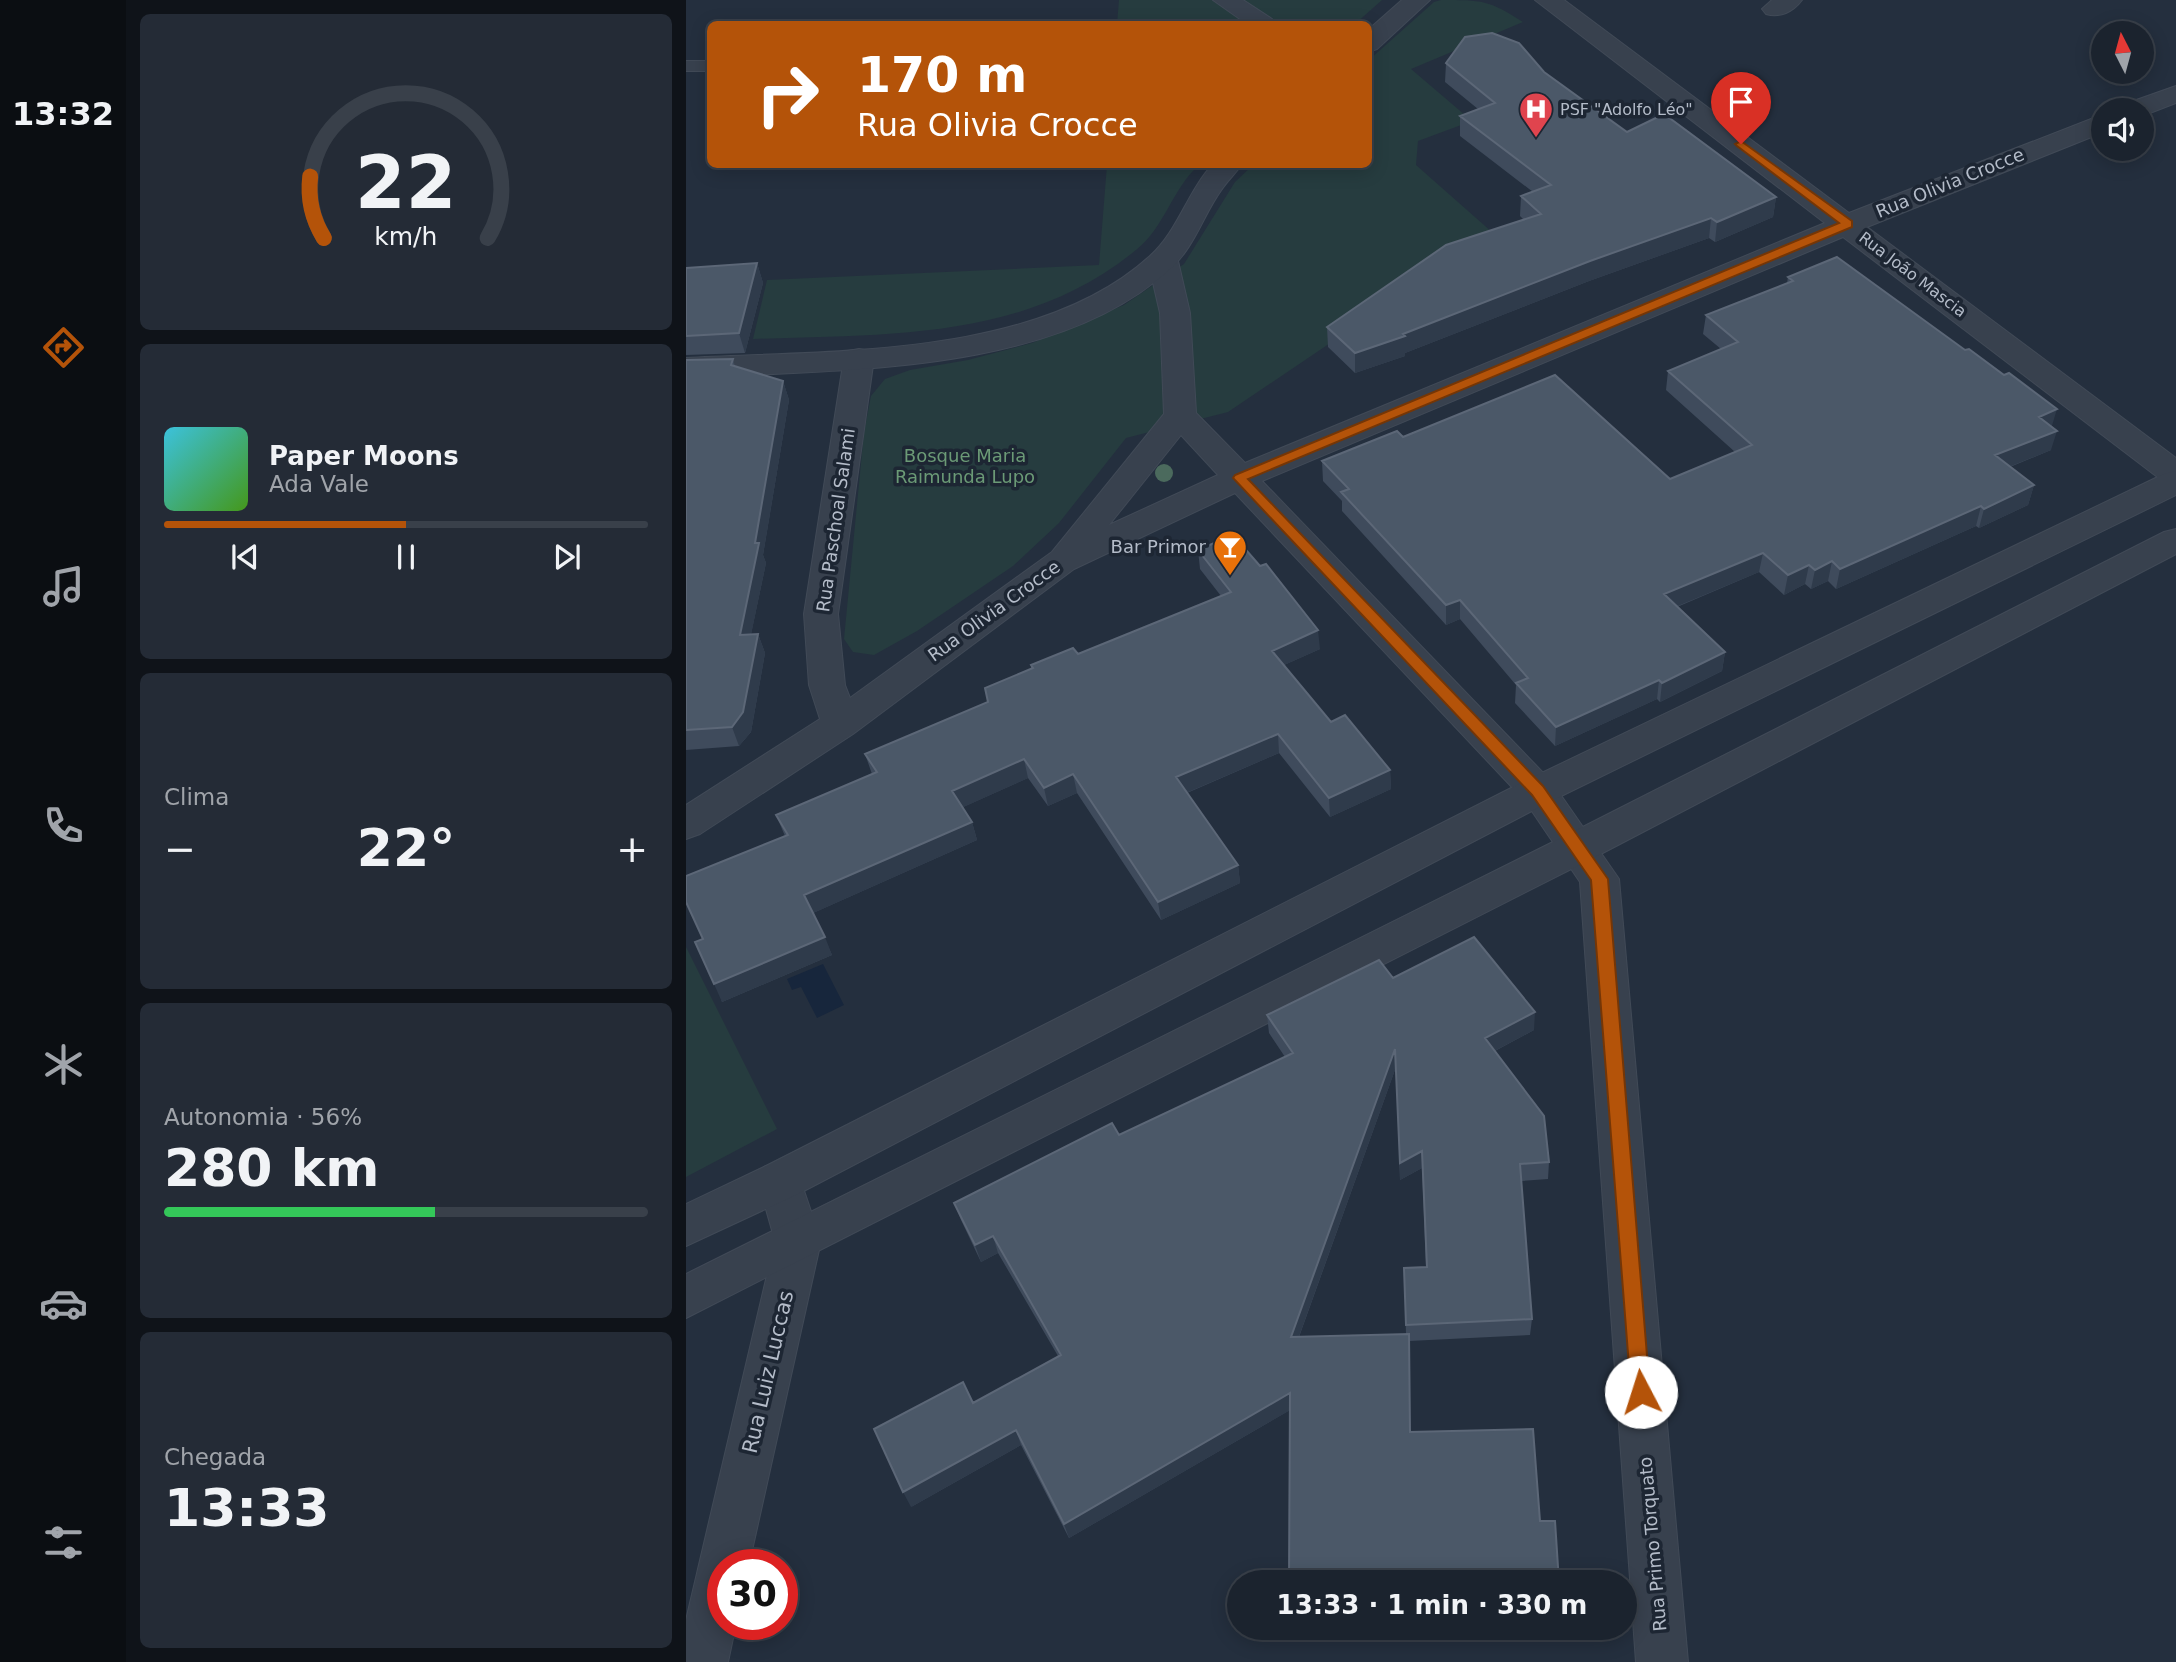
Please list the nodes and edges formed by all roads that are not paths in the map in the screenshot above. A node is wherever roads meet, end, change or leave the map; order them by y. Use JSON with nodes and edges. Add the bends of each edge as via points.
{"nodes":[{"id":1,"x":1226,"y":0,"type":"edge"},
{"id":2,"x":1417,"y":0,"type":"edge"},
{"id":3,"x":1548,"y":0,"type":"edge"},
{"id":4,"x":1258,"y":21,"type":"edge"},
{"id":5,"x":1372,"y":40,"type":"edge"},
{"id":6,"x":686,"y":66,"type":"edge"},
{"id":7,"x":707,"y":66,"type":"edge"},
{"id":8,"x":2176,"y":94,"type":"edge"},
{"id":9,"x":2154,"y":102,"type":"edge"},
{"id":10,"x":2091,"y":127,"type":"edge"},
{"id":11,"x":1225,"y":168,"type":"edge"},
{"id":12,"x":1848,"y":224,"type":"junction"},
{"id":13,"x":1163,"y":261,"type":"junction"},
{"id":14,"x":859,"y":358,"type":"junction"},
{"id":15,"x":686,"y":368,"type":"edge"},
{"id":16,"x":1180,"y":415,"type":"junction"},
{"id":17,"x":2176,"y":474,"type":"edge"},
{"id":18,"x":1239,"y":478,"type":"junction"},
{"id":19,"x":2176,"y":482,"type":"edge"},
{"id":20,"x":2176,"y":540,"type":"edge"},
{"id":21,"x":1062,"y":561,"type":"junction"},
{"id":22,"x":840,"y":724,"type":"junction"},
{"id":23,"x":1538,"y":791,"type":"junction"},
{"id":24,"x":686,"y":824,"type":"edge"},
{"id":25,"x":1579,"y":847,"type":"junction"},
{"id":26,"x":780,"y":1181,"type":"junction"},
{"id":27,"x":686,"y":1226,"type":"edge"},
{"id":28,"x":798,"y":1241,"type":"junction"},
{"id":29,"x":686,"y":1297,"type":"edge"},
{"id":30,"x":727,"y":1549,"type":"edge"},
{"id":31,"x":707,"y":1640,"type":"edge"},
{"id":32,"x":702,"y":1662,"type":"edge"},
{"id":33,"x":1662,"y":1662,"type":"edge"}],
"edges":[{"from":1,"to":4,"type":"street"},
{"from":2,"to":5,"type":"street"},
{"from":3,"to":12,"type":"street","name":"Rua João Mascia"},
{"from":6,"to":7,"type":"lane"},
{"from":8,"to":9,"type":"street"},
{"from":10,"to":12,"type":"street","name":"Rua Olivia Crocce"},
{"from":11,"to":13,"type":"street","via":[[1208,187]]},
{"from":12,"to":17,"type":"street","name":"Rua João Mascia"},
{"from":12,"to":18,"type":"street","name":"Rua Olivia Crocce"},
{"from":13,"to":14,"type":"street","via":[[1104,303],[1064,322],[921,355]]},
{"from":13,"to":16,"type":"street","via":[[1175,313]]},
{"from":14,"to":15,"type":"street"},
{"from":14,"to":22,"type":"street","name":"Rua Paschoal Salami","via":[[821,614],[827,685]]},
{"from":16,"to":18,"type":"street","name":"Rua Primo Torquato"},
{"from":16,"to":21,"type":"street"},
{"from":18,"to":21,"type":"street","name":"Rua Olivia Crocce"},
{"from":18,"to":23,"type":"street","name":"Rua Primo Torquato"},
{"from":19,"to":23,"type":"street"},
{"from":20,"to":25,"type":"street"},
{"from":21,"to":22,"type":"street","name":"Rua Olivia Crocce"},
{"from":22,"to":24,"type":"street","name":"Rua Olivia Crocce"},
{"from":23,"to":25,"type":"street","name":"Rua Primo Torquato"},
{"from":23,"to":26,"type":"street"},
{"from":25,"to":28,"type":"street"},
{"from":25,"to":33,"type":"street","name":"Rua Primo Torquato","via":[[1600,879]]},
{"from":26,"to":27,"type":"street"},
{"from":26,"to":28,"type":"street","name":"Rua Luiz Luccas"},
{"from":28,"to":29,"type":"street"},
{"from":28,"to":30,"type":"street","name":"Rua Luiz Luccas"},
{"from":31,"to":32,"type":"street"}]}
